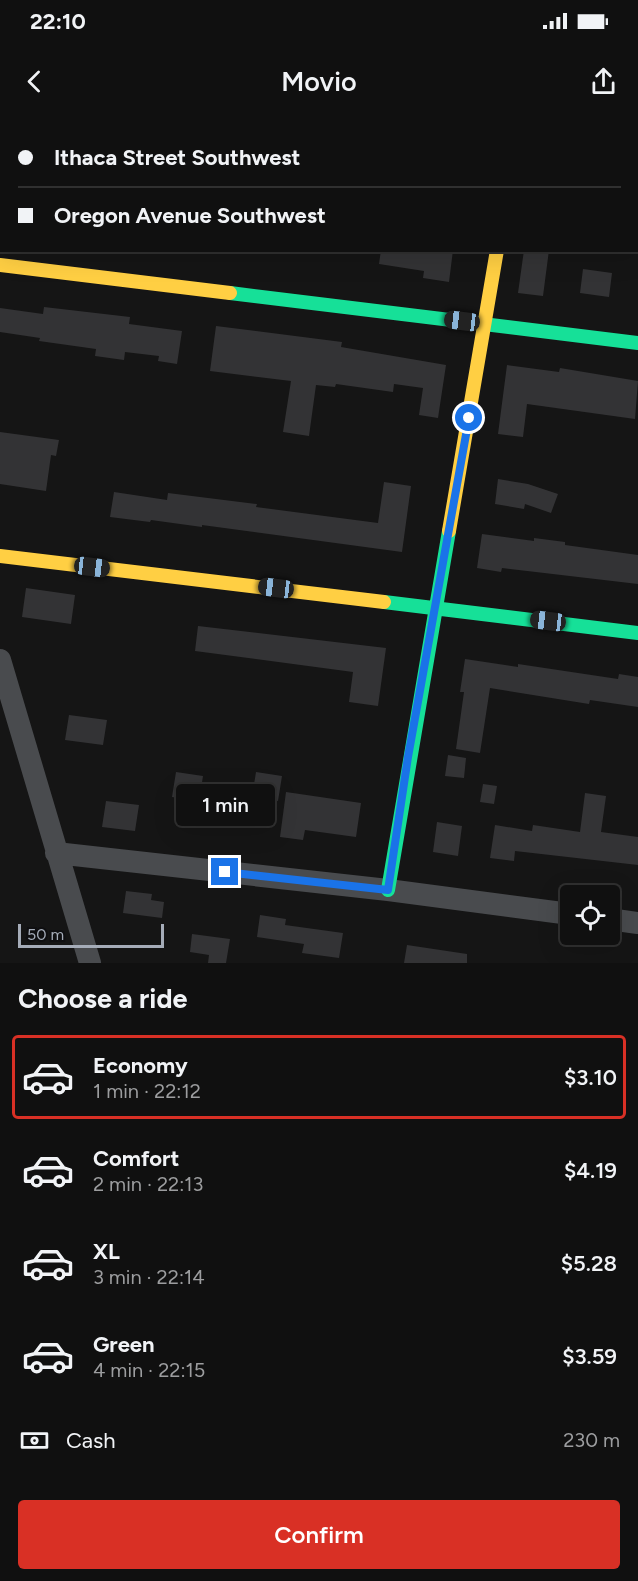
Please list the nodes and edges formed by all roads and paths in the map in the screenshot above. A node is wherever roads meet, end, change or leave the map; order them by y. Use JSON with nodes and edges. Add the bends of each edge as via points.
{"nodes":[{"id":1,"x":497,"y":252,"type":"edge"},
{"id":2,"x":0,"y":265,"type":"edge"},
{"id":3,"x":486,"y":324,"type":"junction"},
{"id":4,"x":638,"y":343,"type":"edge"},
{"id":5,"x":0,"y":556,"type":"edge"},
{"id":6,"x":436,"y":607,"type":"junction"},
{"id":7,"x":638,"y":633,"type":"edge"},
{"id":8,"x":0,"y":660,"type":"edge"},
{"id":9,"x":56,"y":853,"type":"junction"},
{"id":10,"x":388,"y":890,"type":"junction"},
{"id":11,"x":560,"y":913,"type":"edge"},
{"id":12,"x":620,"y":921,"type":"edge"},
{"id":13,"x":638,"y":923,"type":"edge"},
{"id":14,"x":90,"y":963,"type":"edge"}],
"edges":[{"from":1,"to":3,"type":"street"},
{"from":2,"to":3,"type":"street"},
{"from":3,"to":4,"type":"street"},
{"from":3,"to":6,"type":"street"},
{"from":5,"to":6,"type":"street"},
{"from":6,"to":7,"type":"street"},
{"from":6,"to":10,"type":"street"},
{"from":8,"to":9,"type":"street"},
{"from":9,"to":10,"type":"street"},
{"from":9,"to":14,"type":"street"},
{"from":10,"to":11,"type":"street"},
{"from":12,"to":13,"type":"street"}]}
